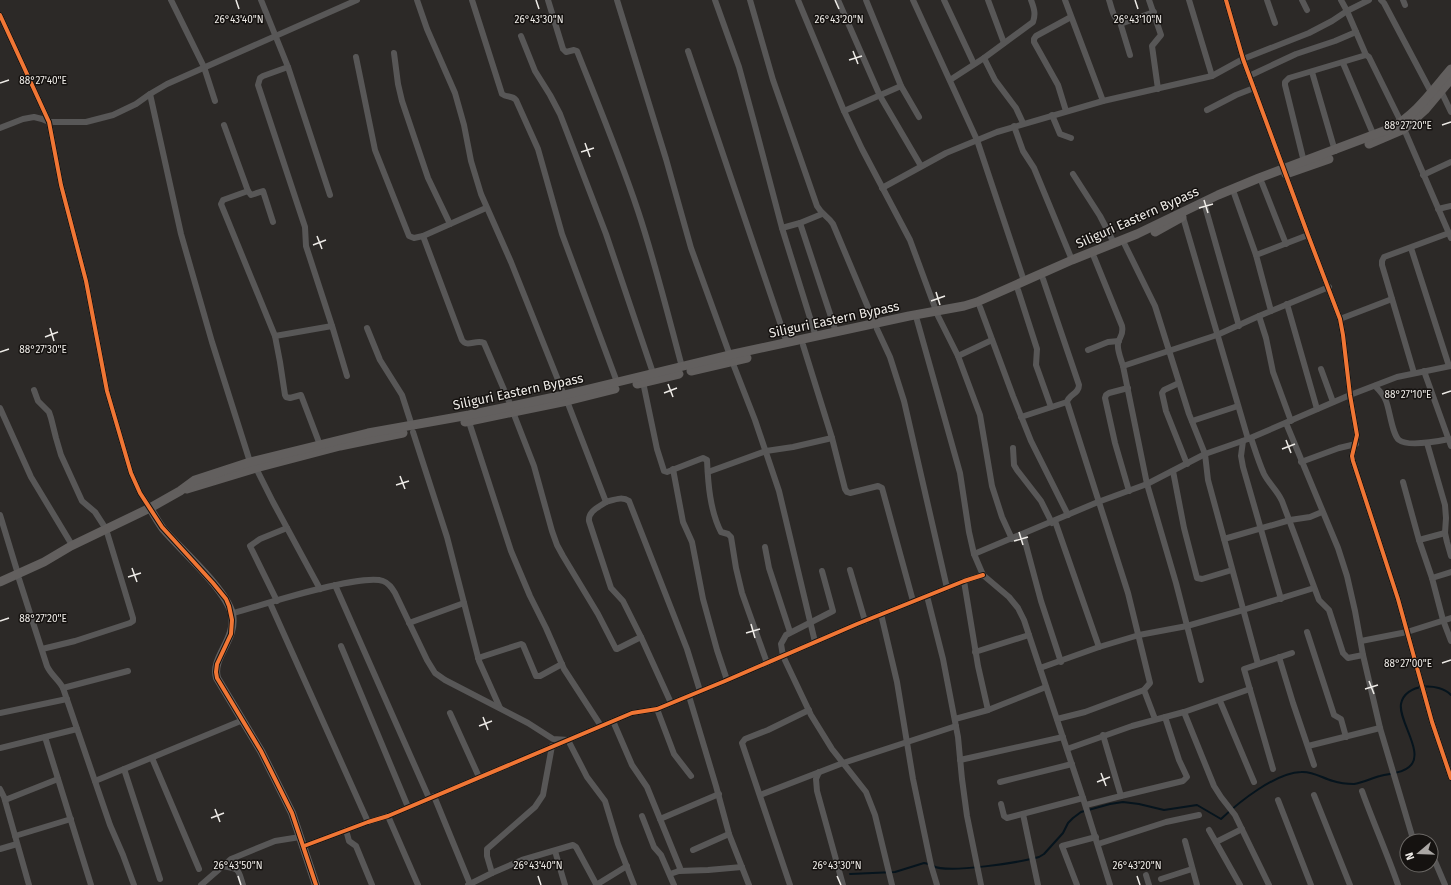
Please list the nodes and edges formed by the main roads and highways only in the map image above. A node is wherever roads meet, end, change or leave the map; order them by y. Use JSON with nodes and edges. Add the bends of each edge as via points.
{"nodes":[{"id":1,"x":1451,"y":69,"type":"edge"},
{"id":2,"x":1451,"y":79,"type":"edge"},
{"id":3,"x":1403,"y":125,"type":"junction"},
{"id":4,"x":1285,"y":172,"type":"junction"},
{"id":5,"x":937,"y":313,"type":"junction"},
{"id":6,"x":876,"y":326,"type":"junction"},
{"id":7,"x":730,"y":358,"type":"junction"},
{"id":8,"x":566,"y":398,"type":"junction"},
{"id":9,"x":512,"y":409,"type":"junction"},
{"id":10,"x":412,"y":429,"type":"junction"},
{"id":11,"x":253,"y":465,"type":"junction"},
{"id":12,"x":88,"y":537,"type":"junction"},
{"id":13,"x":18,"y":577,"type":"junction"},
{"id":14,"x":0,"y":582,"type":"edge"},
{"id":15,"x":0,"y":588,"type":"edge"}],
"edges":[{"from":1,"to":3,"type":"main road","name":"Siliguri Eastern Bypass"},
{"from":2,"to":3,"type":"main road","name":"Siliguri Eastern Bypass","via":[[1425,110]]},
{"from":3,"to":4,"type":"main road","name":"Siliguri Eastern Bypass","via":[[1304,162]]},
{"from":3,"to":4,"type":"main road","name":"Siliguri Eastern Bypass","via":[[1381,140]]},
{"from":4,"to":5,"type":"main road","name":"Siliguri Eastern Bypass","via":[[1218,194],[1136,234],[977,302]]},
{"from":4,"to":5,"type":"main road","name":"Siliguri Eastern Bypass","via":[[980,307]]},
{"from":5,"to":6,"type":"main road","name":"Siliguri Eastern Bypass"},
{"from":5,"to":6,"type":"main road","name":"Siliguri Eastern Bypass","via":[[917,320]]},
{"from":6,"to":7,"type":"main road","name":"Siliguri Eastern Bypass","via":[[803,345]]},
{"from":6,"to":7,"type":"main road","name":"Siliguri Eastern Bypass","via":[[836,332]]},
{"from":7,"to":8,"type":"main road","name":"Siliguri Eastern Bypass","via":[[643,382]]},
{"from":7,"to":8,"type":"main road","name":"Siliguri Eastern Bypass","via":[[616,382]]},
{"from":8,"to":9,"type":"main road","name":"Siliguri Eastern Bypass"},
{"from":9,"to":10,"type":"main road","name":"Siliguri Eastern Bypass"},
{"from":9,"to":10,"type":"main road","name":"Siliguri Eastern Bypass","via":[[469,422]]},
{"from":10,"to":11,"type":"main road","name":"Siliguri Eastern Bypass"},
{"from":10,"to":11,"type":"main road","name":"Siliguri Eastern Bypass","via":[[368,433],[320,444]]},
{"from":11,"to":12,"type":"main road","name":"Siliguri Eastern Bypass","via":[[180,491]]},
{"from":12,"to":13,"type":"main road","name":"Siliguri Eastern Bypass"},
{"from":12,"to":13,"type":"main road","name":"Siliguri Eastern Bypass","via":[[74,550],[48,566]]},
{"from":13,"to":14,"type":"main road","name":"Siliguri Eastern Bypass"},
{"from":13,"to":15,"type":"main road","name":"Siliguri Eastern Bypass"}]}
